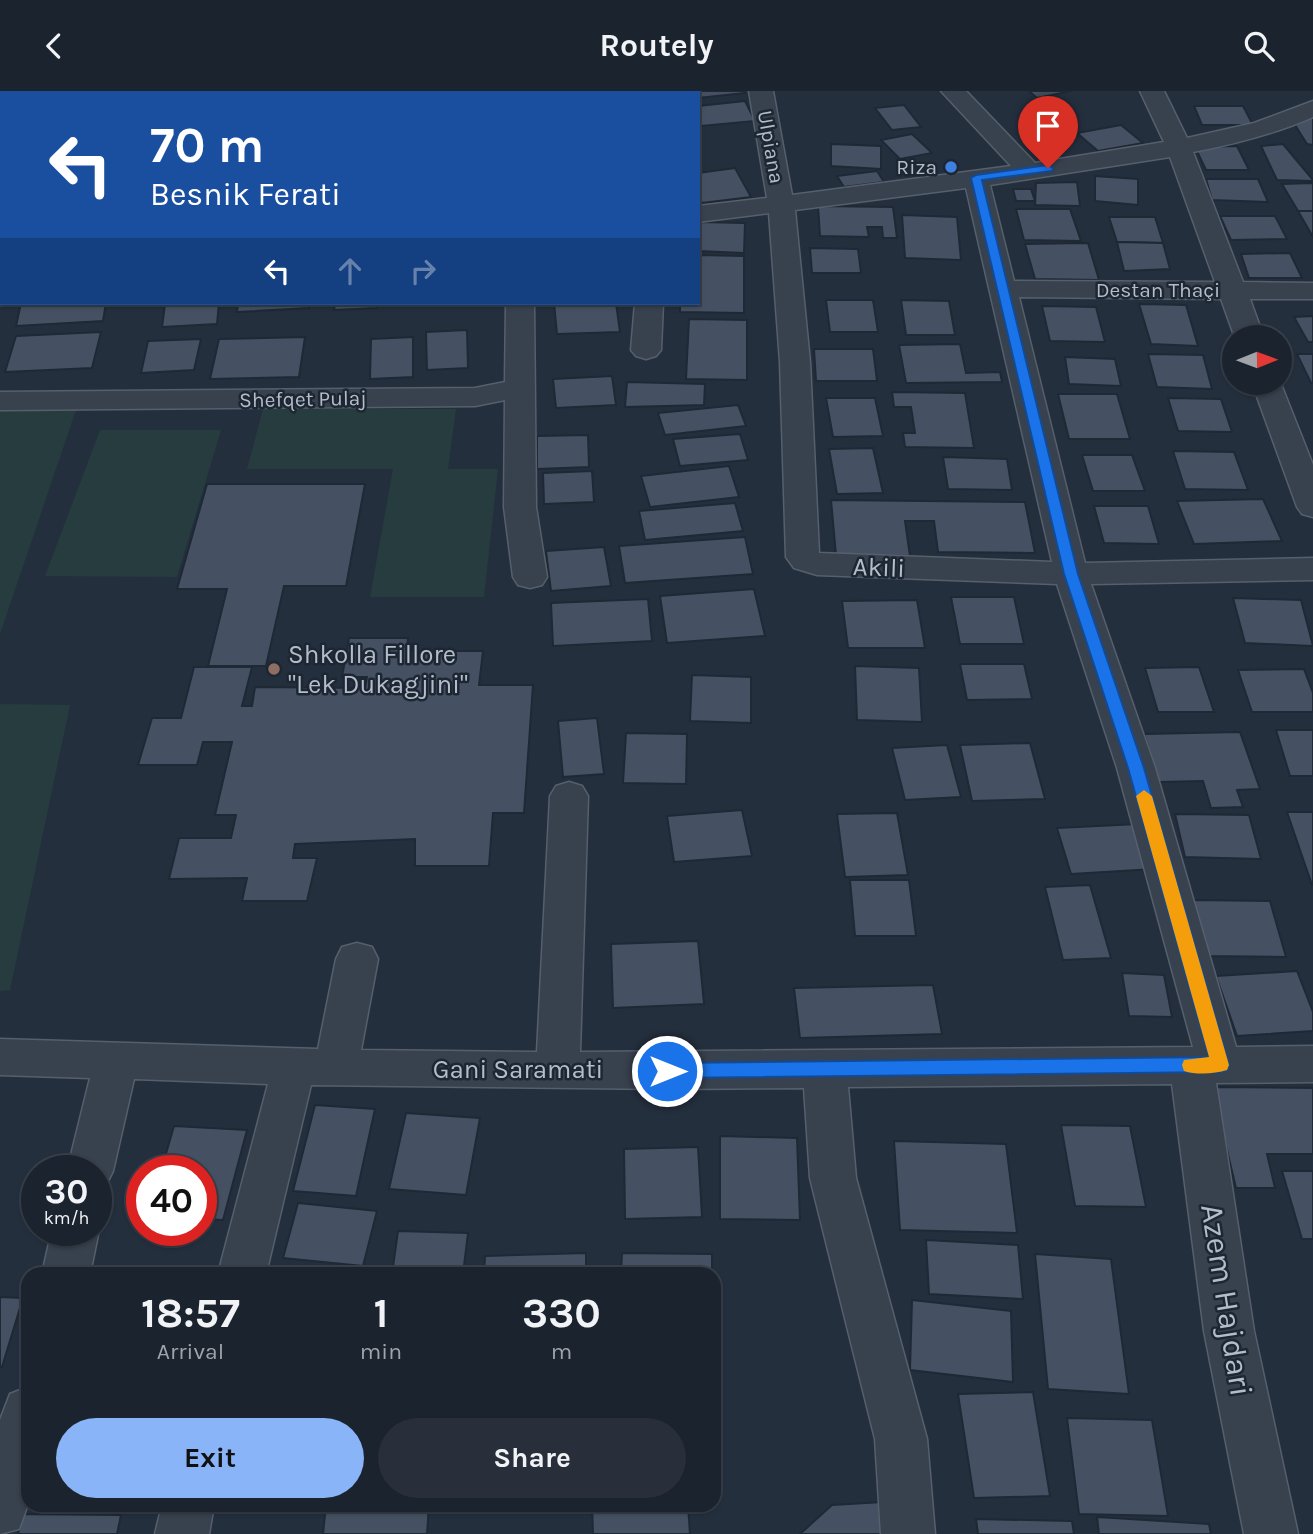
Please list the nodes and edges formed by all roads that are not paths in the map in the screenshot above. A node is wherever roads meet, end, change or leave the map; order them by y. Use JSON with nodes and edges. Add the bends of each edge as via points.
{"nodes":[{"id":1,"x":761,"y":91,"type":"edge"},
{"id":2,"x":953,"y":91,"type":"edge"},
{"id":3,"x":1152,"y":91,"type":"edge"},
{"id":4,"x":1313,"y":108,"type":"edge"},
{"id":5,"x":1179,"y":147,"type":"junction"},
{"id":6,"x":1029,"y":171,"type":"junction"},
{"id":7,"x":976,"y":178,"type":"junction"},
{"id":8,"x":781,"y":203,"type":"junction"},
{"id":9,"x":700,"y":214,"type":"edge"},
{"id":10,"x":1003,"y":289,"type":"junction"},
{"id":11,"x":1233,"y":290,"type":"junction"},
{"id":12,"x":1313,"y":291,"type":"edge"},
{"id":13,"x":520,"y":305,"type":"edge"},
{"id":14,"x":649,"y":305,"type":"edge"},
{"id":15,"x":1245,"y":325,"type":"edge"},
{"id":16,"x":646,"y":350,"type":"dead end"},
{"id":17,"x":520,"y":388,"type":"junction"},
{"id":18,"x":1271,"y":395,"type":"edge"},
{"id":19,"x":0,"y":401,"type":"edge"},
{"id":20,"x":1313,"y":507,"type":"edge"},
{"id":21,"x":1313,"y":569,"type":"edge"},
{"id":22,"x":1071,"y":574,"type":"junction"},
{"id":23,"x":530,"y":577,"type":"dead end"},
{"id":24,"x":569,"y":796,"type":"dead end"},
{"id":25,"x":357,"y":959,"type":"dead end"},
{"id":26,"x":0,"y":1056,"type":"edge"},
{"id":27,"x":116,"y":1061,"type":"junction"},
{"id":28,"x":1313,"y":1064,"type":"edge"},
{"id":29,"x":1207,"y":1065,"type":"junction"},
{"id":30,"x":315,"y":1067,"type":"junction"},
{"id":31,"x":825,"y":1069,"type":"junction"},
{"id":32,"x":558,"y":1070,"type":"junction"},
{"id":33,"x":94,"y":1155,"type":"edge"},
{"id":34,"x":72,"y":1246,"type":"edge"},
{"id":35,"x":68,"y":1267,"type":"edge"},
{"id":36,"x":244,"y":1267,"type":"edge"},
{"id":37,"x":21,"y":1436,"type":"edge"},
{"id":38,"x":0,"y":1510,"type":"edge"},
{"id":39,"x":187,"y":1512,"type":"edge"},
{"id":40,"x":182,"y":1534,"type":"edge"},
{"id":41,"x":908,"y":1534,"type":"edge"},
{"id":42,"x":1271,"y":1534,"type":"edge"}],
"edges":[{"from":1,"to":8,"type":"street","name":"Ulpiana"},
{"from":2,"to":6,"type":"street"},
{"from":3,"to":5,"type":"street"},
{"from":4,"to":5,"type":"street","via":[[1247,133]]},
{"from":5,"to":6,"type":"street"},
{"from":5,"to":11,"type":"street"},
{"from":6,"to":7,"type":"street"},
{"from":7,"to":8,"type":"street"},
{"from":7,"to":10,"type":"street","name":"Azem Hajdari"},
{"from":8,"to":9,"type":"street"},
{"from":8,"to":22,"type":"street","name":"Akili","via":[[806,561]]},
{"from":10,"to":11,"type":"street","name":"Destan Thaçi"},
{"from":10,"to":22,"type":"street","name":"Azem Hajdari"},
{"from":11,"to":12,"type":"street","name":"Destan Thaçi"},
{"from":11,"to":15,"type":"street"},
{"from":13,"to":17,"type":"street"},
{"from":14,"to":16,"type":"street"},
{"from":17,"to":19,"type":"street","name":"Shefqet Pulaj","via":[[475,397]]},
{"from":17,"to":23,"type":"street","via":[[520,507]]},
{"from":18,"to":20,"type":"street"},
{"from":21,"to":22,"type":"street","name":"Akili"},
{"from":22,"to":29,"type":"street","name":"Azem Hajdari","via":[[1136,768]]},
{"from":24,"to":32,"type":"street"},
{"from":25,"to":30,"type":"street"},
{"from":26,"to":27,"type":"street","name":"Gani Saramati"},
{"from":27,"to":30,"type":"street","name":"Gani Saramati"},
{"from":27,"to":33,"type":"street"},
{"from":28,"to":29,"type":"street","name":"Gani Saramati"},
{"from":29,"to":31,"type":"street","name":"Gani Saramati"},
{"from":29,"to":42,"type":"street","name":"Azem Hajdari","via":[[1194,1087],[1229,1331]]},
{"from":30,"to":32,"type":"street","name":"Gani Saramati"},
{"from":30,"to":36,"type":"street"},
{"from":31,"to":32,"type":"street","name":"Gani Saramati"},
{"from":31,"to":41,"type":"street","via":[[833,1178],[901,1439]]},
{"from":34,"to":35,"type":"street"},
{"from":37,"to":38,"type":"street"},
{"from":39,"to":40,"type":"street"}]}
